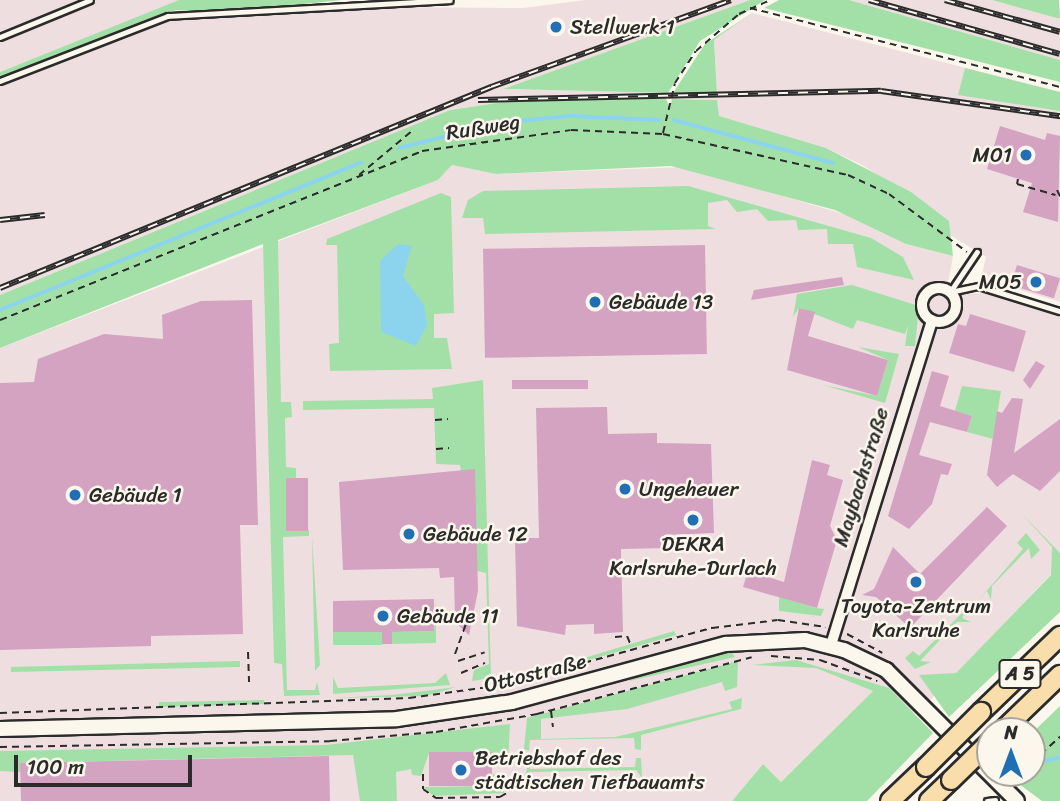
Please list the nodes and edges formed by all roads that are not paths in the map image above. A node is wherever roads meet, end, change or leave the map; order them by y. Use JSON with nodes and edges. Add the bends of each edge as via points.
{"nodes":[{"id":1,"x":90,"y":0,"type":"edge"},
{"id":2,"x":450,"y":0,"type":"edge"},
{"id":3,"x":0,"y":37,"type":"edge"},
{"id":4,"x":0,"y":81,"type":"edge"},
{"id":5,"x":976,"y":254,"type":"road end"},
{"id":6,"x":950,"y":292,"type":"junction"},
{"id":7,"x":1060,"y":312,"type":"edge"},
{"id":8,"x":932,"y":320,"type":"junction"},
{"id":9,"x":1060,"y":636,"type":"edge"},
{"id":10,"x":831,"y":645,"type":"junction"},
{"id":11,"x":1060,"y":674,"type":"edge"},
{"id":12,"x":1016,"y":717,"type":"edge"},
{"id":13,"x":0,"y":730,"type":"edge"},
{"id":14,"x":976,"y":756,"type":"edge"},
{"id":15,"x":995,"y":800,"type":"edge"},
{"id":16,"x":890,"y":801,"type":"edge"},
{"id":17,"x":929,"y":801,"type":"edge"},
{"id":18,"x":987,"y":801,"type":"edge"},
{"id":19,"x":1017,"y":801,"type":"edge"}],
"edges":[{"from":1,"to":3,"type":"lane"},
{"from":2,"to":4,"type":"lane","via":[[169,16]]},
{"from":5,"to":6,"type":"lane","name":"Maybachstraße"},
{"from":6,"to":7,"type":"lane","name":"Maybachstraße","via":[[979,286]]},
{"from":6,"to":8,"type":"street","name":"Maybachstraße","via":[[953,315]]},
{"from":6,"to":8,"type":"street","name":"Maybachstraße","via":[[938,288],[925,297],[923,309]]},
{"from":8,"to":10,"type":"street","name":"Maybachstraße"},
{"from":9,"to":16,"type":"highway","number":"A 5","bridge":true},
{"from":10,"to":13,"type":"main road","name":"Ottostraße","via":[[734,642],[512,702],[397,719]]},
{"from":10,"to":19,"type":"main road","name":"Ottostraße","via":[[904,685]]},
{"from":11,"to":12,"type":"highway","number":"A 5"},
{"from":14,"to":17,"type":"highway","bridge":true},
{"from":15,"to":18,"type":"lane"}]}
